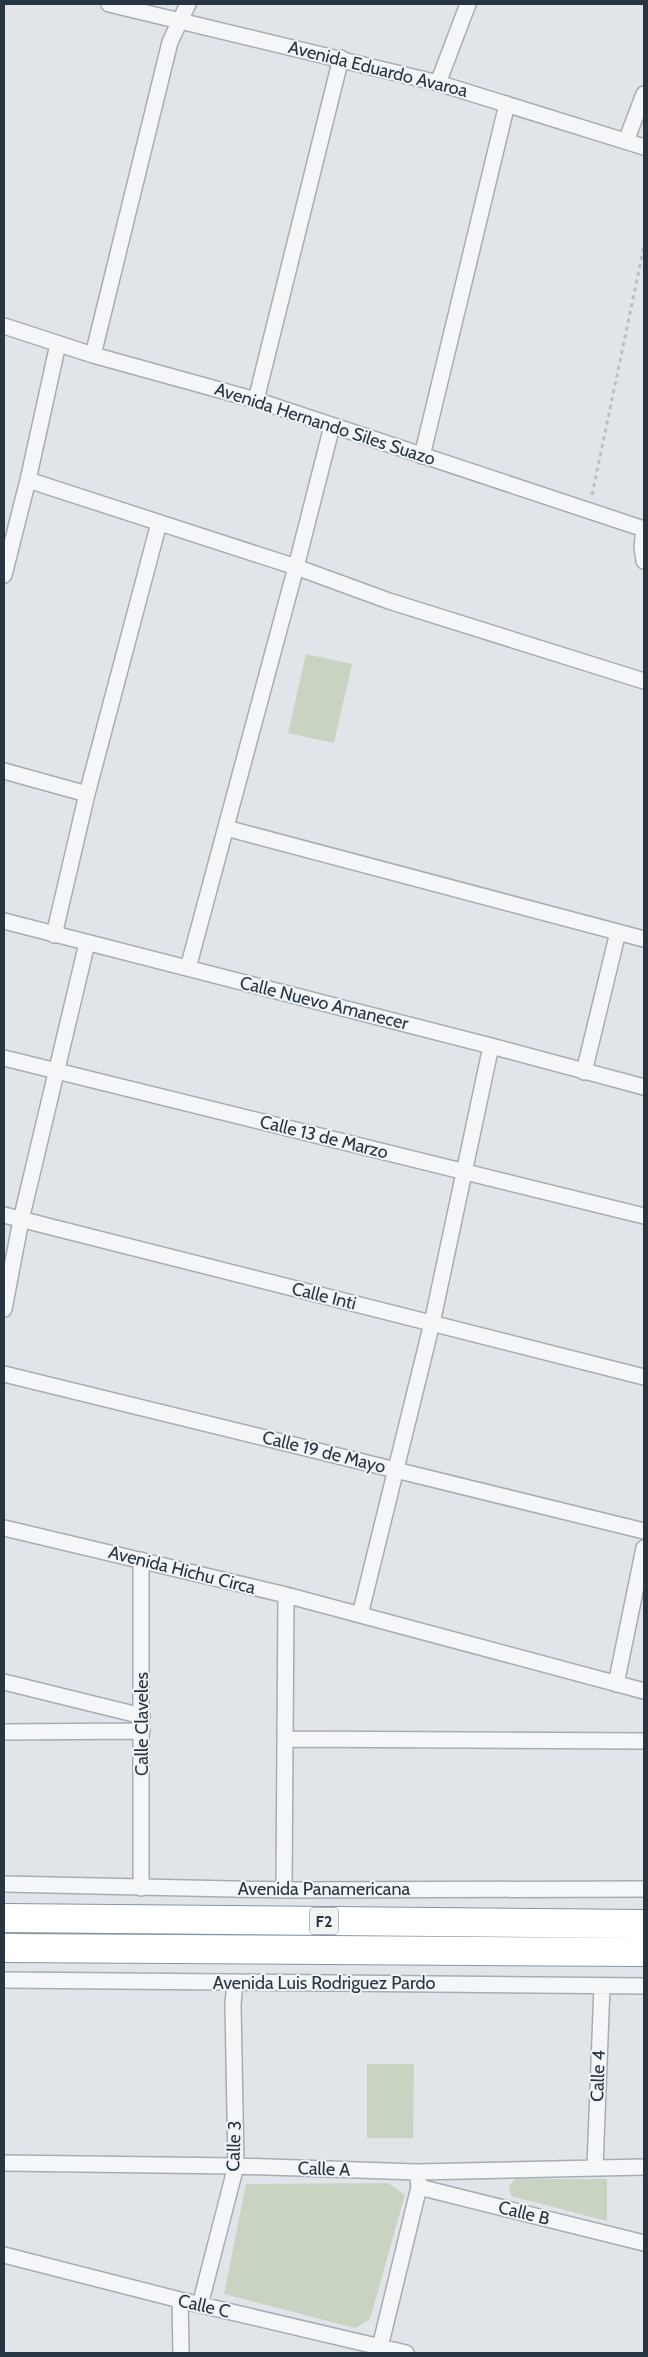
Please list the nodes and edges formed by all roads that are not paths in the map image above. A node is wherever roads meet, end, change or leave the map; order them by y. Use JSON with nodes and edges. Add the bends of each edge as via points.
{"nodes":[{"id":1,"x":109,"y":4,"type":"edge"},
{"id":2,"x":188,"y":4,"type":"edge"},
{"id":3,"x":468,"y":4,"type":"edge"},
{"id":4,"x":178,"y":21,"type":"junction"},
{"id":5,"x":341,"y":58,"type":"junction"},
{"id":6,"x":438,"y":83,"type":"junction"},
{"id":7,"x":644,"y":94,"type":"edge"},
{"id":8,"x":507,"y":104,"type":"junction"},
{"id":9,"x":626,"y":141,"type":"junction"},
{"id":10,"x":644,"y":148,"type":"edge"},
{"id":11,"x":4,"y":326,"type":"edge"},
{"id":12,"x":58,"y":344,"type":"junction"},
{"id":13,"x":93,"y":355,"type":"junction"},
{"id":14,"x":256,"y":400,"type":"junction"},
{"id":15,"x":332,"y":426,"type":"junction"},
{"id":16,"x":422,"y":456,"type":"junction"},
{"id":17,"x":28,"y":480,"type":"junction"},
{"id":18,"x":159,"y":523,"type":"junction"},
{"id":19,"x":644,"y":528,"type":"edge"},
{"id":20,"x":644,"y":562,"type":"edge"},
{"id":21,"x":296,"y":567,"type":"junction"},
{"id":22,"x":4,"y":574,"type":"edge"},
{"id":23,"x":644,"y":682,"type":"edge"},
{"id":24,"x":4,"y":771,"type":"edge"},
{"id":25,"x":86,"y":794,"type":"junction"},
{"id":26,"x":226,"y":828,"type":"junction"},
{"id":27,"x":4,"y":921,"type":"edge"},
{"id":28,"x":618,"y":932,"type":"junction"},
{"id":29,"x":54,"y":935,"type":"junction"},
{"id":30,"x":644,"y":939,"type":"edge"},
{"id":31,"x":87,"y":943,"type":"junction"},
{"id":32,"x":188,"y":968,"type":"junction"},
{"id":33,"x":491,"y":1046,"type":"junction"},
{"id":34,"x":4,"y":1058,"type":"edge"},
{"id":35,"x":56,"y":1072,"type":"junction"},
{"id":36,"x":584,"y":1072,"type":"junction"},
{"id":37,"x":644,"y":1088,"type":"edge"},
{"id":38,"x":465,"y":1172,"type":"junction"},
{"id":39,"x":4,"y":1215,"type":"edge"},
{"id":40,"x":644,"y":1216,"type":"edge"},
{"id":41,"x":21,"y":1220,"type":"junction"},
{"id":42,"x":4,"y":1308,"type":"edge"},
{"id":43,"x":432,"y":1323,"type":"junction"},
{"id":44,"x":4,"y":1374,"type":"edge"},
{"id":45,"x":644,"y":1377,"type":"edge"},
{"id":46,"x":396,"y":1470,"type":"junction"},
{"id":47,"x":4,"y":1528,"type":"edge"},
{"id":48,"x":644,"y":1531,"type":"edge"},
{"id":49,"x":644,"y":1548,"type":"edge"},
{"id":50,"x":141,"y":1560,"type":"junction"},
{"id":51,"x":286,"y":1595,"type":"junction"},
{"id":52,"x":360,"y":1615,"type":"junction"},
{"id":53,"x":4,"y":1682,"type":"edge"},
{"id":54,"x":616,"y":1684,"type":"junction"},
{"id":55,"x":644,"y":1691,"type":"edge"},
{"id":56,"x":142,"y":1724,"type":"junction"},
{"id":57,"x":4,"y":1732,"type":"edge"},
{"id":58,"x":286,"y":1739,"type":"junction"},
{"id":59,"x":644,"y":1741,"type":"edge"},
{"id":60,"x":4,"y":1884,"type":"edge"},
{"id":61,"x":141,"y":1888,"type":"junction"},
{"id":62,"x":644,"y":1889,"type":"edge"},
{"id":63,"x":284,"y":1890,"type":"junction"},
{"id":64,"x":4,"y":1918,"type":"edge"},
{"id":65,"x":644,"y":1924,"type":"edge"},
{"id":66,"x":4,"y":1948,"type":"edge"},
{"id":67,"x":644,"y":1952,"type":"edge"},
{"id":68,"x":4,"y":1980,"type":"edge"},
{"id":69,"x":235,"y":1982,"type":"junction"},
{"id":70,"x":602,"y":1986,"type":"junction"},
{"id":71,"x":644,"y":1986,"type":"edge"},
{"id":72,"x":4,"y":2163,"type":"edge"},
{"id":73,"x":236,"y":2166,"type":"junction"},
{"id":74,"x":595,"y":2167,"type":"junction"},
{"id":75,"x":644,"y":2167,"type":"edge"},
{"id":76,"x":418,"y":2179,"type":"junction"},
{"id":77,"x":644,"y":2243,"type":"edge"},
{"id":78,"x":4,"y":2255,"type":"edge"},
{"id":79,"x":180,"y":2300,"type":"junction"},
{"id":80,"x":200,"y":2305,"type":"junction"},
{"id":81,"x":380,"y":2346,"type":"junction"},
{"id":82,"x":181,"y":2353,"type":"edge"},
{"id":83,"x":406,"y":2353,"type":"edge"}],
"edges":[{"from":1,"to":4,"type":"street","name":"Avenida Eduardo Avaroa"},
{"from":2,"to":4,"type":"street"},
{"from":3,"to":6,"type":"street"},
{"from":4,"to":5,"type":"street","name":"Avenida Eduardo Avaroa"},
{"from":4,"to":13,"type":"street","via":[[170,42]]},
{"from":5,"to":6,"type":"street","name":"Avenida Eduardo Avaroa"},
{"from":5,"to":14,"type":"street"},
{"from":6,"to":8,"type":"street","name":"Avenida Eduardo Avaroa"},
{"from":7,"to":9,"type":"street"},
{"from":8,"to":9,"type":"street","name":"Avenida Eduardo Avaroa"},
{"from":8,"to":16,"type":"street"},
{"from":9,"to":10,"type":"street","name":"Avenida Eduardo Avaroa"},
{"from":11,"to":12,"type":"street","name":"Avenida Hernando Siles Suazo"},
{"from":12,"to":13,"type":"street","name":"Avenida Hernando Siles Suazo"},
{"from":12,"to":17,"type":"street"},
{"from":13,"to":14,"type":"street","name":"Avenida Hernando Siles Suazo"},
{"from":14,"to":15,"type":"street","name":"Avenida Hernando Siles Suazo"},
{"from":15,"to":16,"type":"street","name":"Avenida Hernando Siles Suazo"},
{"from":15,"to":21,"type":"street"},
{"from":16,"to":19,"type":"street","name":"Avenida Hernando Siles Suazo"},
{"from":17,"to":18,"type":"street"},
{"from":17,"to":22,"type":"street"},
{"from":18,"to":21,"type":"street"},
{"from":18,"to":25,"type":"street"},
{"from":19,"to":20,"type":"street"},
{"from":21,"to":23,"type":"street","via":[[389,601]]},
{"from":21,"to":26,"type":"street"},
{"from":24,"to":25,"type":"street"},
{"from":25,"to":29,"type":"street"},
{"from":26,"to":28,"type":"street"},
{"from":26,"to":32,"type":"street"},
{"from":27,"to":29,"type":"street","name":"Calle Nuevo Amanecer"},
{"from":28,"to":30,"type":"street"},
{"from":28,"to":36,"type":"street"},
{"from":29,"to":31,"type":"street","name":"Calle Nuevo Amanecer"},
{"from":31,"to":32,"type":"street","name":"Calle Nuevo Amanecer"},
{"from":31,"to":35,"type":"street"},
{"from":32,"to":33,"type":"street","name":"Calle Nuevo Amanecer"},
{"from":33,"to":36,"type":"street","name":"Calle Nuevo Amanecer"},
{"from":33,"to":38,"type":"street"},
{"from":34,"to":35,"type":"street","name":"Calle 13 de Marzo"},
{"from":35,"to":38,"type":"street","name":"Calle 13 de Marzo"},
{"from":35,"to":41,"type":"street"},
{"from":36,"to":37,"type":"street","name":"Calle Nuevo Amanecer"},
{"from":38,"to":40,"type":"street","name":"Calle 13 de Marzo"},
{"from":38,"to":43,"type":"street"},
{"from":39,"to":41,"type":"street","name":"Calle Inti"},
{"from":41,"to":42,"type":"street"},
{"from":41,"to":43,"type":"street","name":"Calle Inti"},
{"from":43,"to":45,"type":"street","name":"Calle Inti"},
{"from":43,"to":46,"type":"street"},
{"from":44,"to":46,"type":"street","name":"Calle 19 de Mayo"},
{"from":46,"to":48,"type":"street","name":"Calle 19 de Mayo"},
{"from":46,"to":52,"type":"street"},
{"from":47,"to":50,"type":"street","name":"Avenida Hichu Circa"},
{"from":49,"to":54,"type":"street"},
{"from":50,"to":51,"type":"street","name":"Avenida Hichu Circa"},
{"from":50,"to":56,"type":"street","name":"Calle Claveles"},
{"from":51,"to":52,"type":"street","name":"Avenida Hichu Circa"},
{"from":51,"to":58,"type":"street"},
{"from":52,"to":54,"type":"street","name":"Avenida Hichu Circa"},
{"from":53,"to":56,"type":"street"},
{"from":54,"to":55,"type":"street","name":"Avenida Hichu Circa"},
{"from":56,"to":57,"type":"street"},
{"from":56,"to":61,"type":"street","name":"Calle Claveles"},
{"from":58,"to":59,"type":"street"},
{"from":58,"to":63,"type":"street"},
{"from":60,"to":61,"type":"street","name":"Avenida Panamericana"},
{"from":61,"to":63,"type":"street","name":"Avenida Panamericana"},
{"from":62,"to":63,"type":"street","name":"Avenida Panamericana"},
{"from":64,"to":65,"type":"highway","name":"Avenida Panamericana","number":"F2"},
{"from":66,"to":67,"type":"highway","number":"F2"},
{"from":68,"to":69,"type":"street","name":"Avenida Luis Rodriguez Pardo"},
{"from":69,"to":70,"type":"street","name":"Avenida Luis Rodriguez Pardo"},
{"from":69,"to":73,"type":"street","name":"Calle 3"},
{"from":70,"to":71,"type":"street","name":"Avenida Luis Rodriguez Pardo"},
{"from":70,"to":74,"type":"street","name":"Calle 4"},
{"from":72,"to":73,"type":"street","name":"Calle A"},
{"from":73,"to":76,"type":"street","name":"Calle A"},
{"from":73,"to":80,"type":"street","name":"Calle 3"},
{"from":74,"to":75,"type":"street","name":"Calle A"},
{"from":74,"to":76,"type":"street","name":"Calle A"},
{"from":76,"to":77,"type":"street","name":"Calle B"},
{"from":76,"to":81,"type":"street"},
{"from":78,"to":79,"type":"street","name":"Calle C"},
{"from":79,"to":80,"type":"street","name":"Calle C"},
{"from":79,"to":82,"type":"street"},
{"from":80,"to":81,"type":"street","name":"Calle C"},
{"from":81,"to":83,"type":"street","name":"Calle C"}]}
